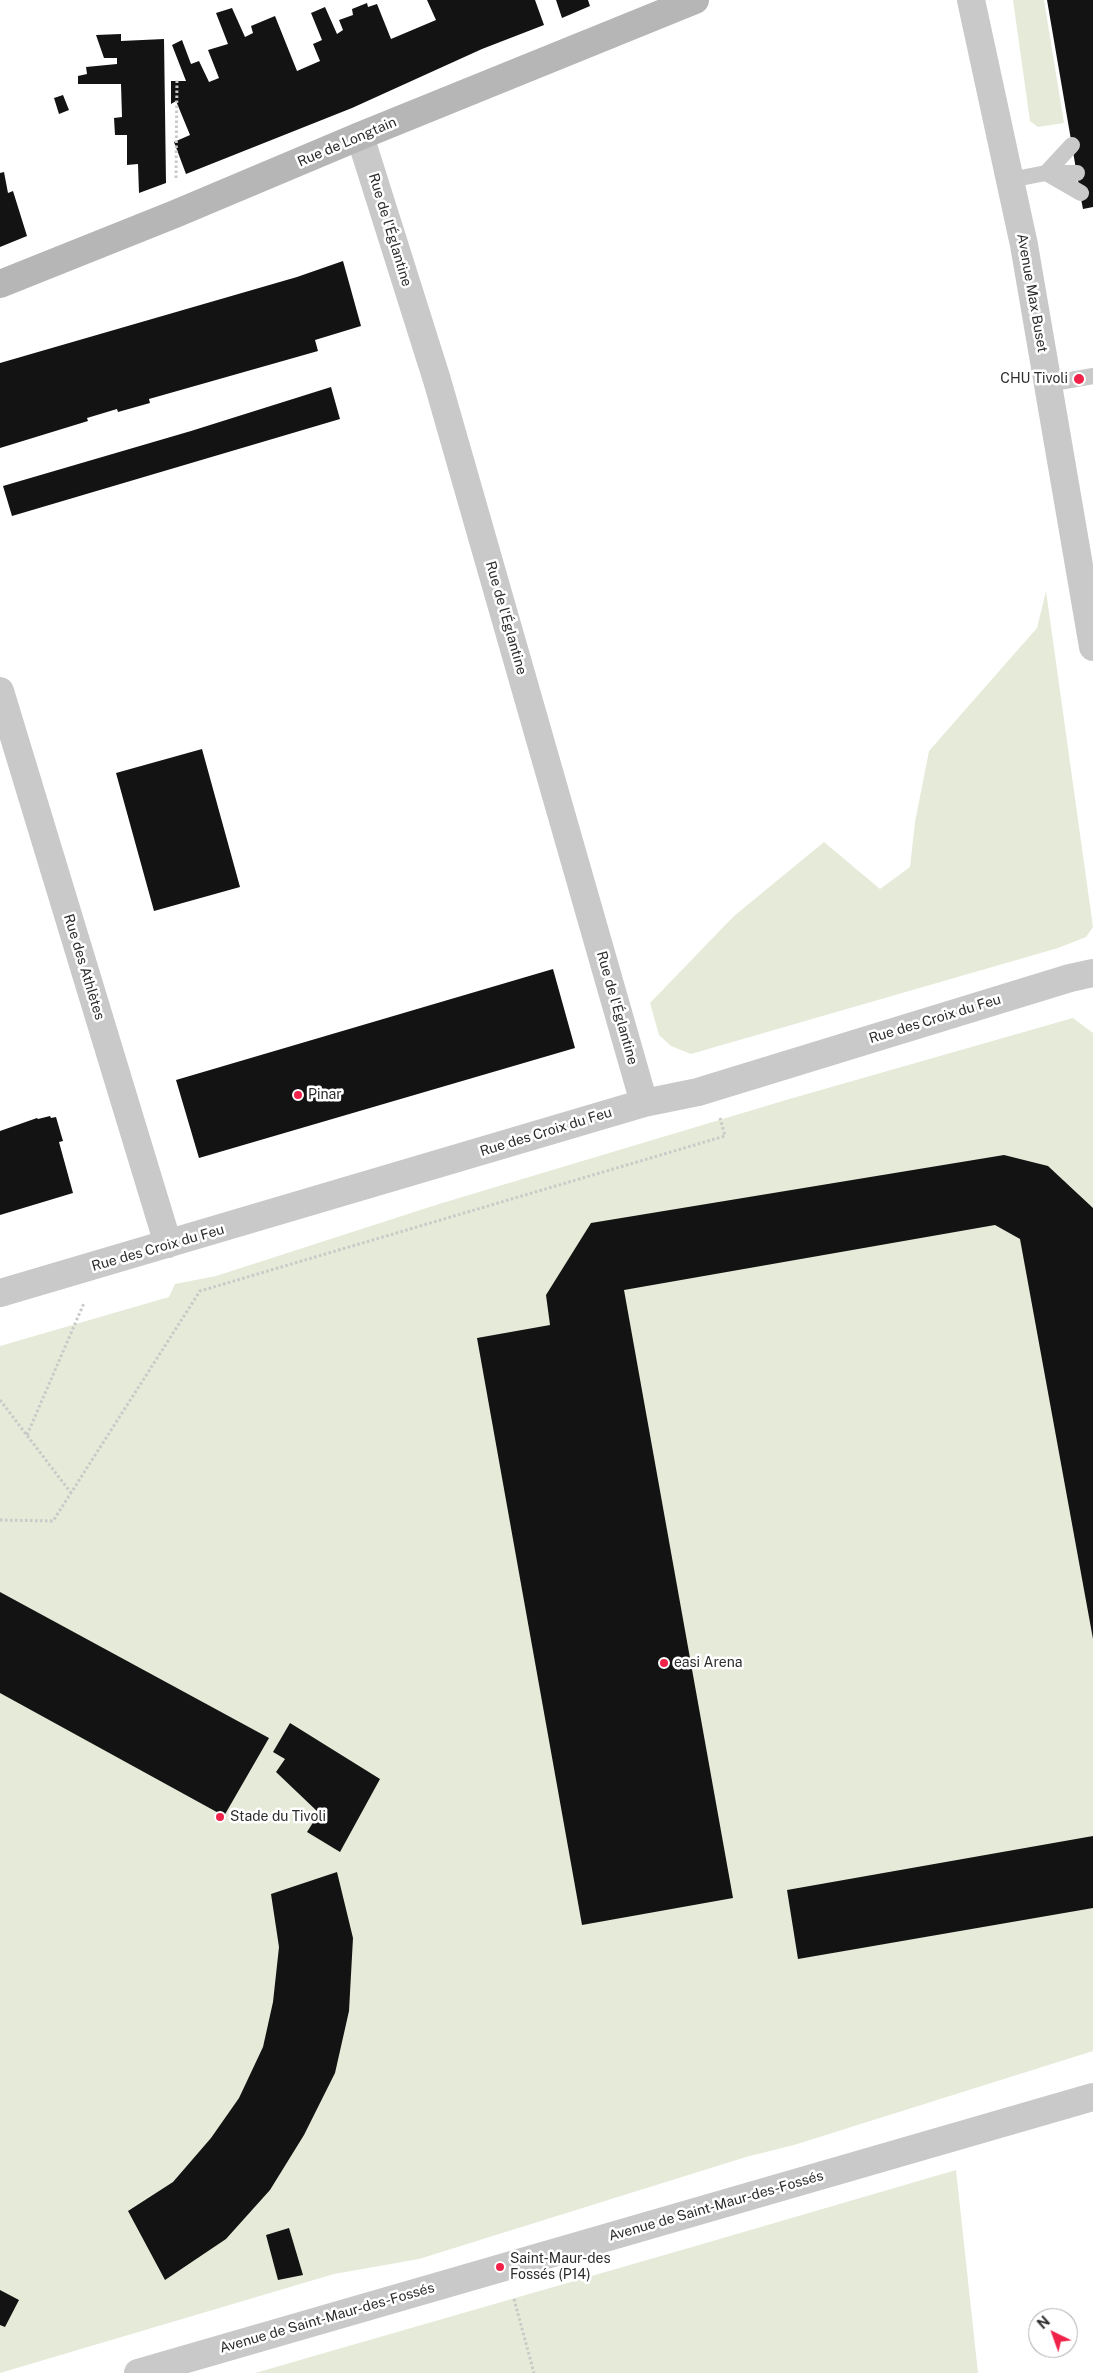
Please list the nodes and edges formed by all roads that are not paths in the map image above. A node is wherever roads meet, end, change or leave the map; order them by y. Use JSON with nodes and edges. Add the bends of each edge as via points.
{"nodes":[{"id":1,"x":695,"y":0,"type":"edge"},
{"id":2,"x":971,"y":0,"type":"edge"},
{"id":3,"x":360,"y":136,"type":"junction"},
{"id":4,"x":1046,"y":173,"type":"junction"},
{"id":5,"x":1010,"y":180,"type":"junction"},
{"id":6,"x":1081,"y":193,"type":"dead end"},
{"id":7,"x":0,"y":284,"type":"edge"},
{"id":8,"x":1093,"y":376,"type":"edge"},
{"id":9,"x":1048,"y":384,"type":"junction"},
{"id":10,"x":1093,"y":647,"type":"edge"},
{"id":11,"x":0,"y":691,"type":"edge"},
{"id":12,"x":1093,"y":973,"type":"edge"},
{"id":13,"x":644,"y":1103,"type":"junction"},
{"id":14,"x":168,"y":1244,"type":"junction"},
{"id":15,"x":0,"y":1293,"type":"edge"},
{"id":16,"x":1093,"y":2097,"type":"edge"},
{"id":17,"x":138,"y":2373,"type":"edge"}],
"edges":[{"from":1,"to":3,"type":"street","name":"Rue de Longtain"},
{"from":2,"to":5,"type":"street","name":"Avenue Max Buset"},
{"from":3,"to":7,"type":"street","name":"Rue de Longtain"},
{"from":3,"to":13,"type":"street","name":"Rue de l'Églantine","via":[[437,380]]},
{"from":4,"to":4,"type":"lane","via":[[1075,159]]},
{"from":4,"to":5,"type":"lane"},
{"from":4,"to":6,"type":"lane"},
{"from":5,"to":9,"type":"street","name":"Avenue Max Buset"},
{"from":8,"to":9,"type":"lane"},
{"from":9,"to":10,"type":"street","name":"Avenue Max Buset"},
{"from":11,"to":14,"type":"street","name":"Rue des Athlètes"},
{"from":12,"to":13,"type":"street","name":"Rue des Croix du Feu","via":[[711,1087]]},
{"from":13,"to":14,"type":"street","name":"Rue des Croix du Feu"},
{"from":14,"to":15,"type":"street","name":"Rue des Croix du Feu"},
{"from":16,"to":17,"type":"street","name":"Avenue de Saint-Maur-des-Fossés"}]}
